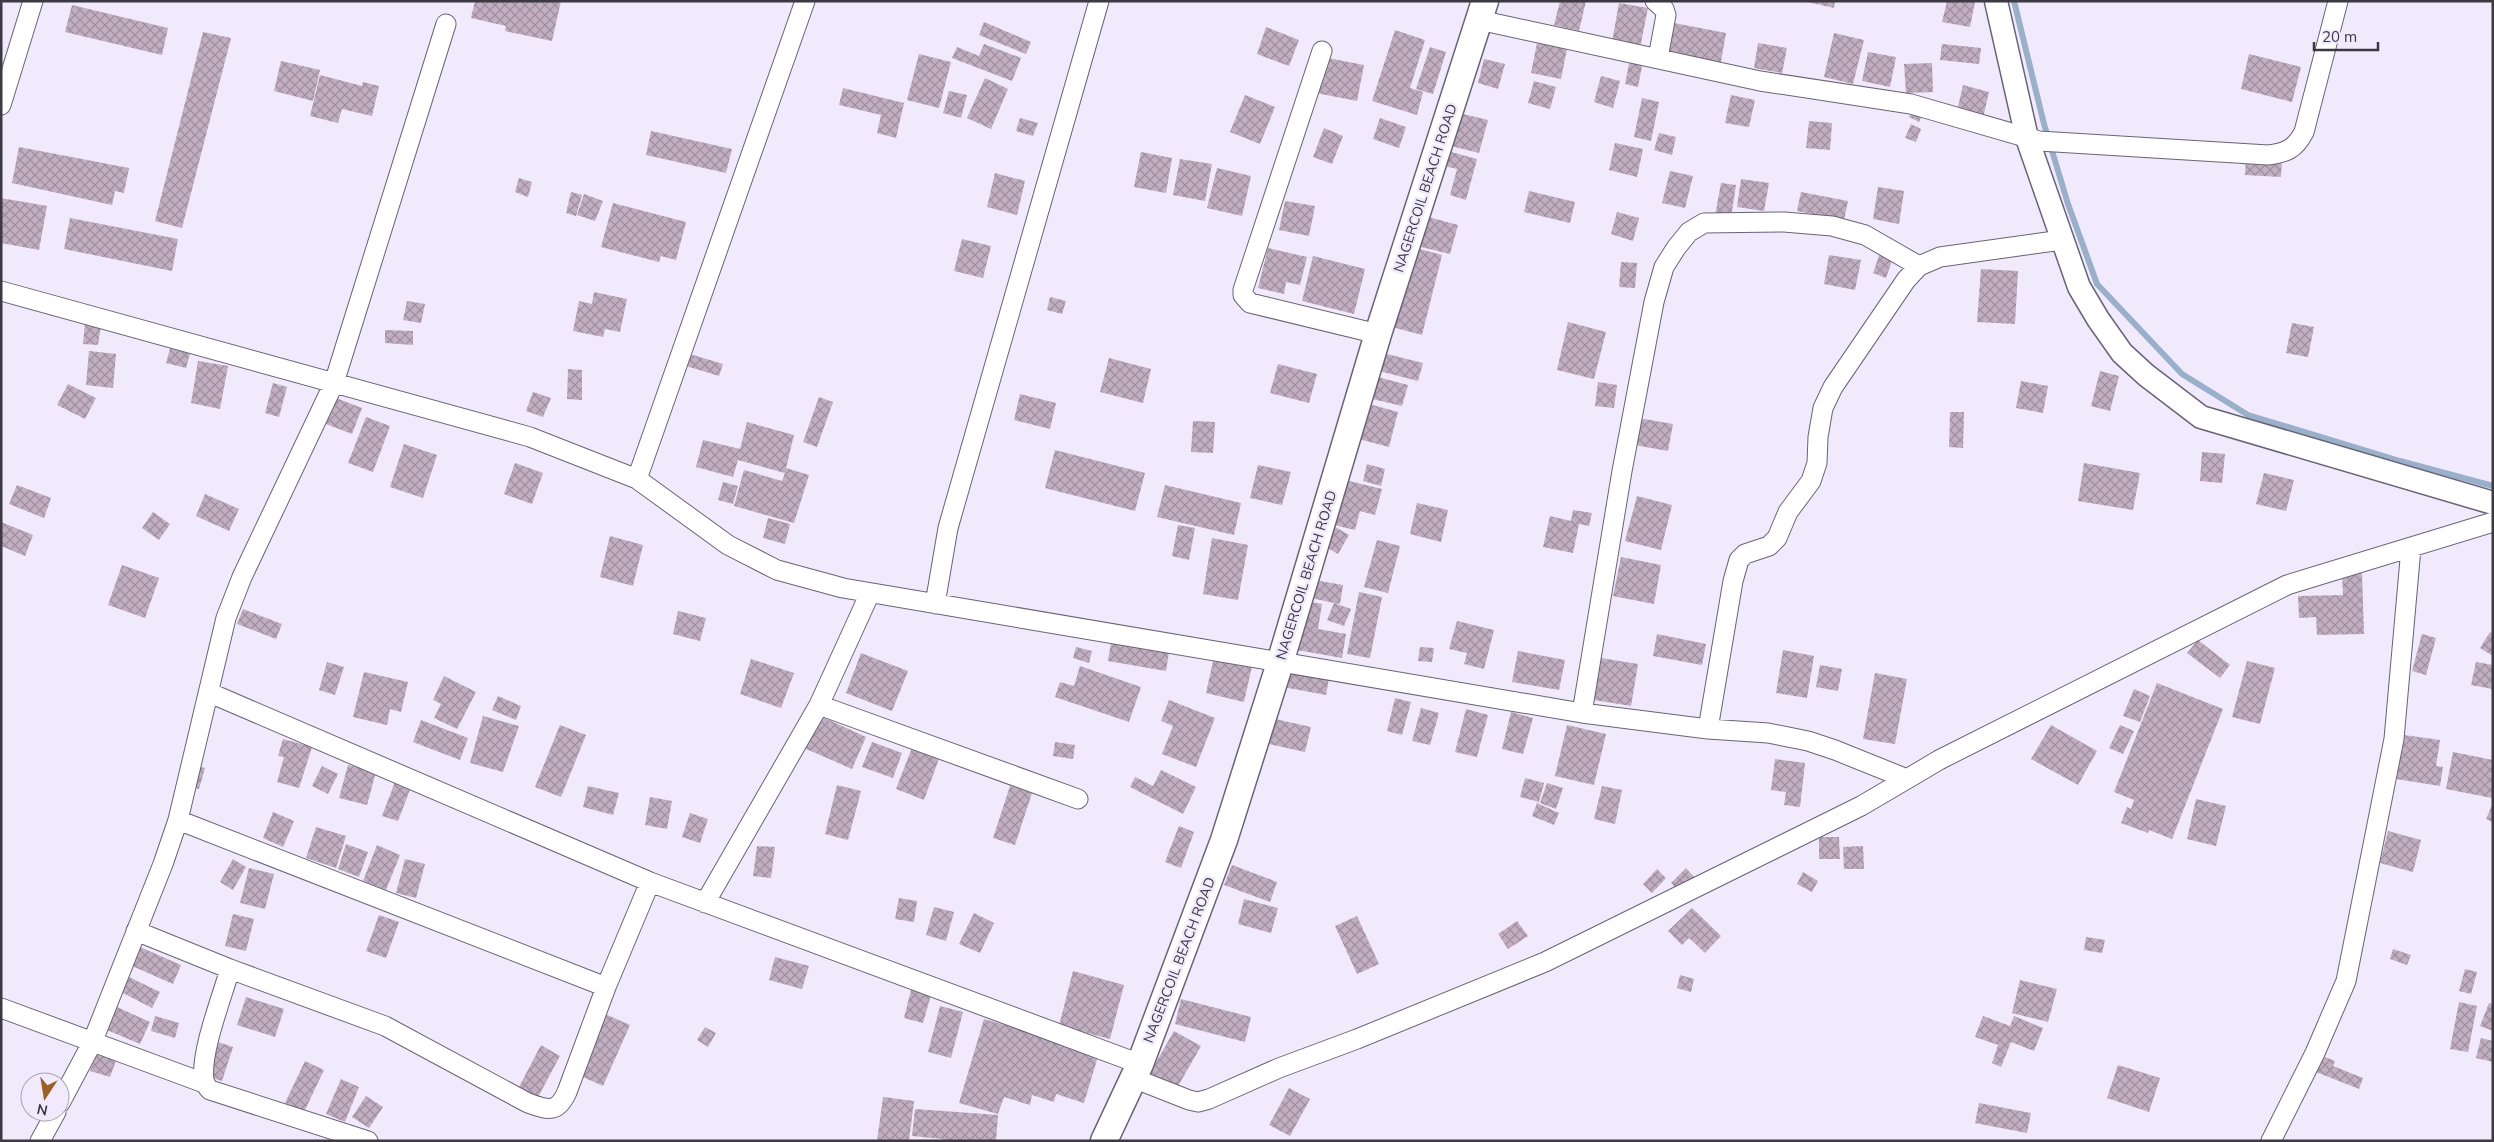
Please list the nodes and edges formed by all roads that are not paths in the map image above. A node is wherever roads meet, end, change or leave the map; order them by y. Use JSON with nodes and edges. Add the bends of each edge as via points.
{"nodes":[{"id":1,"x":33,"y":1,"type":"edge"},
{"id":2,"x":804,"y":1,"type":"edge"},
{"id":3,"x":1099,"y":1,"type":"edge"},
{"id":4,"x":1655,"y":1,"type":"edge"},
{"id":5,"x":1996,"y":1,"type":"edge"},
{"id":6,"x":2338,"y":1,"type":"edge"},
{"id":7,"x":1482,"y":11,"type":"edge"},
{"id":8,"x":446,"y":24,"type":"dead end"},
{"id":9,"x":1322,"y":51,"type":"dead end"},
{"id":10,"x":1658,"y":58,"type":"junction"},
{"id":11,"x":1,"y":105,"type":"edge"},
{"id":12,"x":2041,"y":140,"type":"junction"},
{"id":13,"x":2062,"y":240,"type":"junction"},
{"id":14,"x":1919,"y":266,"type":"junction"},
{"id":15,"x":1,"y":291,"type":"edge"},
{"id":16,"x":1378,"y":334,"type":"junction"},
{"id":17,"x":334,"y":383,"type":"junction"},
{"id":18,"x":637,"y":479,"type":"junction"},
{"id":19,"x":2493,"y":503,"type":"edge"},
{"id":20,"x":2493,"y":522,"type":"edge"},
{"id":21,"x":2413,"y":547,"type":"junction"},
{"id":22,"x":870,"y":593,"type":"junction"},
{"id":23,"x":935,"y":604,"type":"junction"},
{"id":24,"x":1280,"y":663,"type":"junction"},
{"id":25,"x":210,"y":693,"type":"junction"},
{"id":26,"x":819,"y":705,"type":"junction"},
{"id":27,"x":1582,"y":713,"type":"junction"},
{"id":28,"x":1708,"y":729,"type":"junction"},
{"id":29,"x":1907,"y":779,"type":"junction"},
{"id":30,"x":1078,"y":799,"type":"dead end"},
{"id":31,"x":178,"y":820,"type":"junction"},
{"id":32,"x":650,"y":882,"type":"junction"},
{"id":33,"x":705,"y":903,"type":"junction"},
{"id":34,"x":136,"y":931,"type":"junction"},
{"id":35,"x":230,"y":969,"type":"junction"},
{"id":36,"x":606,"y":987,"type":"junction"},
{"id":37,"x":1,"y":1008,"type":"edge"},
{"id":38,"x":92,"y":1043,"type":"junction"},
{"id":39,"x":1137,"y":1071,"type":"junction"},
{"id":40,"x":204,"y":1083,"type":"junction"},
{"id":41,"x":70,"y":1084,"type":"edge"},
{"id":42,"x":50,"y":1122,"type":"edge"},
{"id":43,"x":40,"y":1141,"type":"edge"},
{"id":44,"x":368,"y":1141,"type":"edge"},
{"id":45,"x":1104,"y":1141,"type":"edge"},
{"id":46,"x":2271,"y":1141,"type":"edge"}],
"edges":[{"from":1,"to":11,"type":"street"},
{"from":2,"to":18,"type":"street"},
{"from":3,"to":23,"type":"street","via":[[948,528]]},
{"from":4,"to":10,"type":"street","via":[[1666,15]]},
{"from":5,"to":12,"type":"street"},
{"from":6,"to":12,"type":"street","via":[[2304,132],[2298,144],[2290,150],[2268,155]]},
{"from":7,"to":10,"type":"street"},
{"from":7,"to":16,"type":"main road","name":"NAGERCOIL BEACH ROAD"},
{"from":8,"to":17,"type":"street"},
{"from":9,"to":16,"type":"street","via":[[1243,295],[1250,303]]},
{"from":10,"to":12,"type":"street","via":[[1760,81],[1911,104]]},
{"from":12,"to":13,"type":"street"},
{"from":13,"to":14,"type":"street","via":[[1940,257]]},
{"from":13,"to":19,"type":"street","via":[[2079,287],[2122,353],[2201,417]]},
{"from":14,"to":27,"type":"street","via":[[1865,235],[1832,226],[1784,222],[1704,224],[1689,232],[1676,248],[1664,267],[1654,302]]},
{"from":14,"to":28,"type":"street","via":[[1833,387],[1823,408],[1817,464],[1811,481],[1788,512],[1777,538],[1769,546],[1745,554],[1739,560]]},
{"from":15,"to":17,"type":"street"},
{"from":16,"to":24,"type":"main road","name":"NAGERCOIL BEACH ROAD"},
{"from":17,"to":18,"type":"street","via":[[530,437]]},
{"from":17,"to":25,"type":"street","via":[[242,577],[226,618]]},
{"from":18,"to":22,"type":"street","via":[[728,545],[777,570]]},
{"from":20,"to":21,"type":"street"},
{"from":21,"to":29,"type":"street","via":[[2287,585],[1938,760]]},
{"from":21,"to":46,"type":"street","via":[[2394,739],[2346,981],[2316,1053]]},
{"from":22,"to":23,"type":"street"},
{"from":22,"to":26,"type":"street"},
{"from":23,"to":24,"type":"street"},
{"from":24,"to":27,"type":"street"},
{"from":24,"to":39,"type":"main road","name":"NAGERCOIL BEACH ROAD","via":[[1224,840]]},
{"from":25,"to":31,"type":"street"},
{"from":25,"to":32,"type":"street"},
{"from":26,"to":30,"type":"street"},
{"from":26,"to":33,"type":"street"},
{"from":27,"to":28,"type":"street"},
{"from":28,"to":29,"type":"street","via":[[1768,733],[1808,741]]},
{"from":29,"to":39,"type":"street","via":[[1861,806],[1545,962],[1209,1099],[1189,1100]]},
{"from":31,"to":34,"type":"street"},
{"from":31,"to":36,"type":"street"},
{"from":32,"to":33,"type":"street"},
{"from":32,"to":36,"type":"street"},
{"from":33,"to":39,"type":"street"},
{"from":34,"to":35,"type":"street"},
{"from":34,"to":38,"type":"street"},
{"from":35,"to":36,"type":"street","via":[[385,1026],[544,1109],[562,1104]]},
{"from":35,"to":40,"type":"street","via":[[208,1045]]},
{"from":37,"to":38,"type":"street"},
{"from":38,"to":40,"type":"street"},
{"from":38,"to":41,"type":"street"},
{"from":39,"to":45,"type":"main road","name":"NAGERCOIL BEACH ROAD"},
{"from":40,"to":44,"type":"street","via":[[220,1095]]},
{"from":42,"to":43,"type":"street"}]}
